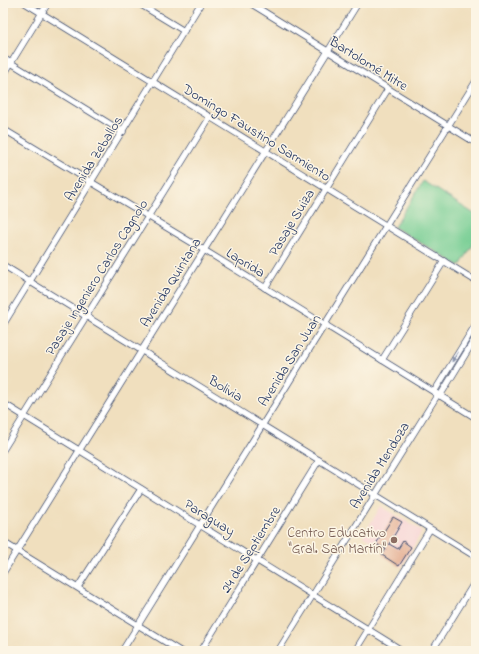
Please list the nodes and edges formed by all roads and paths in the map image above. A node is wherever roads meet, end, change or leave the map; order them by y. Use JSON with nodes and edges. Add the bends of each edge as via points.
{"nodes":[{"id":1,"x":25,"y":3,"type":"edge"},
{"id":2,"x":48,"y":3,"type":"edge"},
{"id":3,"x":138,"y":3,"type":"edge"},
{"id":4,"x":201,"y":3,"type":"edge"},
{"id":5,"x":250,"y":3,"type":"edge"},
{"id":6,"x":358,"y":3,"type":"edge"},
{"id":7,"x":42,"y":13,"type":"junction"},
{"id":8,"x":184,"y":31,"type":"junction"},
{"id":9,"x":328,"y":52,"type":"junction"},
{"id":10,"x":3,"y":58,"type":"edge"},
{"id":11,"x":11,"y":63,"type":"junction"},
{"id":12,"x":3,"y":76,"type":"edge"},
{"id":13,"x":476,"y":81,"type":"edge"},
{"id":14,"x":154,"y":82,"type":"junction"},
{"id":15,"x":388,"y":88,"type":"junction"},
{"id":16,"x":210,"y":117,"type":"junction"},
{"id":17,"x":448,"y":125,"type":"junction"},
{"id":18,"x":3,"y":129,"type":"edge"},
{"id":19,"x":123,"y":132,"type":"junction"},
{"id":20,"x":476,"y":142,"type":"edge"},
{"id":21,"x":267,"y":151,"type":"junction"},
{"id":22,"x":92,"y":182,"type":"junction"},
{"id":23,"x":326,"y":188,"type":"junction"},
{"id":24,"x":148,"y":216,"type":"junction"},
{"id":25,"x":387,"y":225,"type":"junction"},
{"id":26,"x":204,"y":250,"type":"junction"},
{"id":27,"x":444,"y":261,"type":"junction"},
{"id":28,"x":3,"y":265,"type":"edge"},
{"id":29,"x":476,"y":281,"type":"edge"},
{"id":30,"x":30,"y":282,"type":"junction"},
{"id":31,"x":265,"y":288,"type":"junction"},
{"id":32,"x":86,"y":315,"type":"junction"},
{"id":33,"x":476,"y":324,"type":"edge"},
{"id":34,"x":3,"y":325,"type":"edge"},
{"id":35,"x":326,"y":325,"type":"junction"},
{"id":36,"x":476,"y":337,"type":"edge"},
{"id":37,"x":142,"y":350,"type":"junction"},
{"id":38,"x":382,"y":360,"type":"junction"},
{"id":39,"x":437,"y":394,"type":"junction"},
{"id":40,"x":3,"y":403,"type":"edge"},
{"id":41,"x":24,"y":416,"type":"junction"},
{"id":42,"x":476,"y":418,"type":"edge"},
{"id":43,"x":263,"y":424,"type":"junction"},
{"id":44,"x":3,"y":450,"type":"edge"},
{"id":45,"x":80,"y":450,"type":"junction"},
{"id":46,"x":320,"y":460,"type":"junction"},
{"id":47,"x":141,"y":489,"type":"junction"},
{"id":48,"x":375,"y":495,"type":"junction"},
{"id":49,"x":200,"y":524,"type":"junction"},
{"id":50,"x":430,"y":529,"type":"junction"},
{"id":51,"x":3,"y":542,"type":"edge"},
{"id":52,"x":17,"y":551,"type":"junction"},
{"id":53,"x":476,"y":557,"type":"edge"},
{"id":54,"x":258,"y":561,"type":"junction"},
{"id":55,"x":3,"y":573,"type":"edge"},
{"id":56,"x":476,"y":580,"type":"edge"},
{"id":57,"x":78,"y":587,"type":"junction"},
{"id":58,"x":312,"y":595,"type":"junction"},
{"id":59,"x":138,"y":625,"type":"junction"},
{"id":60,"x":368,"y":629,"type":"junction"},
{"id":61,"x":122,"y":651,"type":"edge"},
{"id":62,"x":180,"y":651,"type":"edge"},
{"id":63,"x":201,"y":651,"type":"edge"},
{"id":64,"x":278,"y":651,"type":"edge"},
{"id":65,"x":355,"y":651,"type":"edge"},
{"id":66,"x":404,"y":651,"type":"edge"},
{"id":67,"x":432,"y":651,"type":"edge"}],
"edges":[{"from":1,"to":7,"type":"street","name":"Domingo Faustino Sarmiento"},
{"from":2,"to":7,"type":"street"},
{"from":3,"to":8,"type":"street"},
{"from":4,"to":8,"type":"street","name":"Avenida Zeballos"},
{"from":5,"to":9,"type":"street","name":"Bartolomé Mitre"},
{"from":6,"to":9,"type":"street","name":"Avenida Quintana"},
{"from":7,"to":11,"type":"street"},
{"from":7,"to":14,"type":"street","name":"Domingo Faustino Sarmiento"},
{"from":8,"to":14,"type":"street","name":"Avenida Zeballos"},
{"from":9,"to":15,"type":"street","name":"Bartolomé Mitre"},
{"from":9,"to":21,"type":"street","name":"Avenida Quintana"},
{"from":10,"to":11,"type":"street"},
{"from":11,"to":12,"type":"street"},
{"from":11,"to":19,"type":"street"},
{"from":13,"to":17,"type":"street","name":"Avenida San Juan"},
{"from":14,"to":16,"type":"street","name":"Domingo Faustino Sarmiento"},
{"from":14,"to":19,"type":"street","name":"Avenida Zeballos"},
{"from":15,"to":17,"type":"street","name":"Bartolomé Mitre"},
{"from":15,"to":23,"type":"street","name":"Pasaje Suiza"},
{"from":16,"to":21,"type":"street","name":"Domingo Faustino Sarmiento"},
{"from":16,"to":24,"type":"street","name":"Pasaje Ingeniero Carlos Cagnolo"},
{"from":17,"to":20,"type":"street","name":"Bartolomé Mitre"},
{"from":17,"to":25,"type":"street","name":"Avenida San Juan"},
{"from":18,"to":22,"type":"street","name":"Laprida"},
{"from":19,"to":22,"type":"street","name":"Avenida Zeballos"},
{"from":21,"to":23,"type":"street","name":"Domingo Faustino Sarmiento"},
{"from":21,"to":26,"type":"street","name":"Avenida Quintana"},
{"from":22,"to":24,"type":"street","name":"Laprida"},
{"from":22,"to":30,"type":"street","name":"Avenida Zeballos"},
{"from":23,"to":25,"type":"street","name":"Domingo Faustino Sarmiento"},
{"from":23,"to":31,"type":"street","name":"Pasaje Suiza"},
{"from":24,"to":26,"type":"street","name":"Laprida"},
{"from":24,"to":32,"type":"street","name":"Pasaje Ingeniero Carlos Cagnolo"},
{"from":25,"to":27,"type":"street","name":"Domingo Faustino Sarmiento"},
{"from":25,"to":35,"type":"street","name":"Avenida San Juan"},
{"from":26,"to":31,"type":"street","name":"Laprida"},
{"from":26,"to":37,"type":"street","name":"Avenida Quintana"},
{"from":27,"to":29,"type":"street","name":"Domingo Faustino Sarmiento"},
{"from":27,"to":38,"type":"street"},
{"from":28,"to":30,"type":"street","name":"Bolivia"},
{"from":30,"to":32,"type":"street","name":"Bolivia"},
{"from":30,"to":34,"type":"street","name":"Avenida Zeballos"},
{"from":31,"to":35,"type":"street","name":"Laprida"},
{"from":32,"to":37,"type":"street","name":"Bolivia"},
{"from":32,"to":41,"type":"street","name":"Pasaje Ingeniero Carlos Cagnolo"},
{"from":33,"to":39,"type":"street","name":"Avenida Mendoza","one_way":true},
{"from":35,"to":38,"type":"street","name":"Laprida"},
{"from":35,"to":43,"type":"street","name":"Avenida San Juan"},
{"from":36,"to":39,"type":"street","name":"Avenida Mendoza"},
{"from":37,"to":43,"type":"street","name":"Bolivia"},
{"from":37,"to":45,"type":"street","name":"Avenida Quintana"},
{"from":38,"to":39,"type":"street","name":"Laprida"},
{"from":39,"to":42,"type":"street","name":"Laprida"},
{"from":39,"to":48,"type":"street","name":"Avenida Mendoza"},
{"from":40,"to":41,"type":"street","name":"Paraguay"},
{"from":41,"to":44,"type":"street","name":"Pasaje Ingeniero Carlos Cagnolo"},
{"from":41,"to":45,"type":"street","name":"Paraguay"},
{"from":43,"to":46,"type":"street","name":"Bolivia"},
{"from":43,"to":49,"type":"street","name":"Avenida San Juan"},
{"from":45,"to":47,"type":"street","name":"Paraguay"},
{"from":45,"to":52,"type":"street","name":"Avenida Quintana"},
{"from":46,"to":48,"type":"street","name":"Bolivia"},
{"from":46,"to":54,"type":"street","name":"24 de Septiembre"},
{"from":47,"to":49,"type":"street","name":"Paraguay"},
{"from":47,"to":57,"type":"street"},
{"from":48,"to":50,"type":"street","name":"Bolivia"},
{"from":48,"to":58,"type":"street","name":"Avenida Mendoza"},
{"from":49,"to":54,"type":"street","name":"Paraguay"},
{"from":49,"to":59,"type":"street","name":"Avenida San Juan"},
{"from":50,"to":53,"type":"street","name":"Bolivia"},
{"from":50,"to":60,"type":"street"},
{"from":51,"to":52,"type":"street"},
{"from":52,"to":55,"type":"street","name":"Avenida Quintana"},
{"from":52,"to":57,"type":"street"},
{"from":54,"to":58,"type":"street","name":"Paraguay"},
{"from":54,"to":63,"type":"street","name":"24 de Septiembre"},
{"from":56,"to":67,"type":"street"},
{"from":57,"to":59,"type":"street"},
{"from":58,"to":60,"type":"street","name":"Paraguay"},
{"from":58,"to":64,"type":"street","name":"Avenida Mendoza"},
{"from":59,"to":61,"type":"street","name":"Avenida San Juan"},
{"from":59,"to":62,"type":"street"},
{"from":60,"to":65,"type":"street"},
{"from":60,"to":66,"type":"street","name":"Paraguay"}]}
